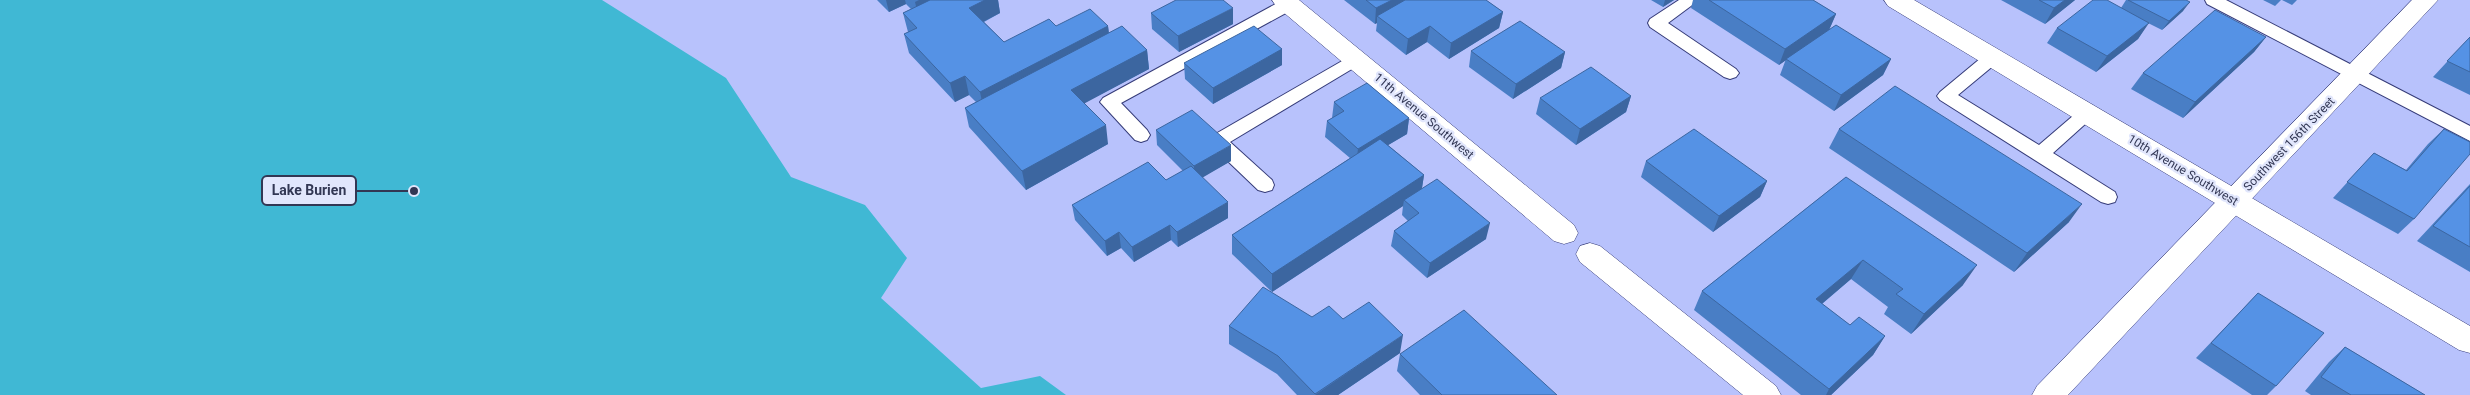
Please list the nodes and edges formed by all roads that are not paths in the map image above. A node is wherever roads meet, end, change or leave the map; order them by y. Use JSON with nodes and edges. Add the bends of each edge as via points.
{"nodes":[{"id":1,"x":1691,"y":0,"type":"edge"},
{"id":2,"x":1896,"y":0,"type":"edge"},
{"id":3,"x":2213,"y":0,"type":"edge"},
{"id":4,"x":2426,"y":0,"type":"edge"},
{"id":5,"x":1287,"y":2,"type":"edge"},
{"id":6,"x":1993,"y":57,"type":"junction"},
{"id":7,"x":1356,"y":59,"type":"junction"},
{"id":8,"x":1730,"y":73,"type":"dead end"},
{"id":9,"x":2355,"y":74,"type":"junction"},
{"id":10,"x":2087,"y":113,"type":"junction"},
{"id":11,"x":2470,"y":134,"type":"edge"},
{"id":12,"x":1141,"y":136,"type":"dead end"},
{"id":13,"x":2040,"y":154,"type":"junction"},
{"id":14,"x":1265,"y":185,"type":"dead end"},
{"id":15,"x":2108,"y":197,"type":"dead end"},
{"id":16,"x":2235,"y":200,"type":"junction"},
{"id":17,"x":1564,"y":233,"type":"dead end"},
{"id":18,"x":1590,"y":254,"type":"dead end"},
{"id":19,"x":2470,"y":341,"type":"edge"},
{"id":20,"x":1765,"y":395,"type":"edge"},
{"id":21,"x":2048,"y":395,"type":"edge"}],
"edges":[{"from":1,"to":8,"type":"lane","via":[[1656,23]]},
{"from":2,"to":6,"type":"street","name":"10th Avenue Southwest"},
{"from":3,"to":9,"type":"lane"},
{"from":4,"to":9,"type":"street","name":"Southwest 156th Street"},
{"from":5,"to":7,"type":"street","name":"11th Avenue Southwest"},
{"from":5,"to":12,"type":"lane","via":[[1109,102]]},
{"from":6,"to":10,"type":"street","name":"10th Avenue Southwest"},
{"from":6,"to":13,"type":"lane","via":[[1946,96]]},
{"from":7,"to":14,"type":"lane","via":[[1218,141]]},
{"from":7,"to":17,"type":"street","name":"11th Avenue Southwest"},
{"from":9,"to":11,"type":"lane"},
{"from":9,"to":16,"type":"street","name":"Southwest 156th Street"},
{"from":10,"to":13,"type":"lane"},
{"from":10,"to":16,"type":"street","name":"10th Avenue Southwest"},
{"from":13,"to":15,"type":"lane"},
{"from":16,"to":19,"type":"street","name":"10th Avenue Southwest"},
{"from":16,"to":21,"type":"street","name":"Southwest 156th Street"},
{"from":18,"to":20,"type":"street"}]}
